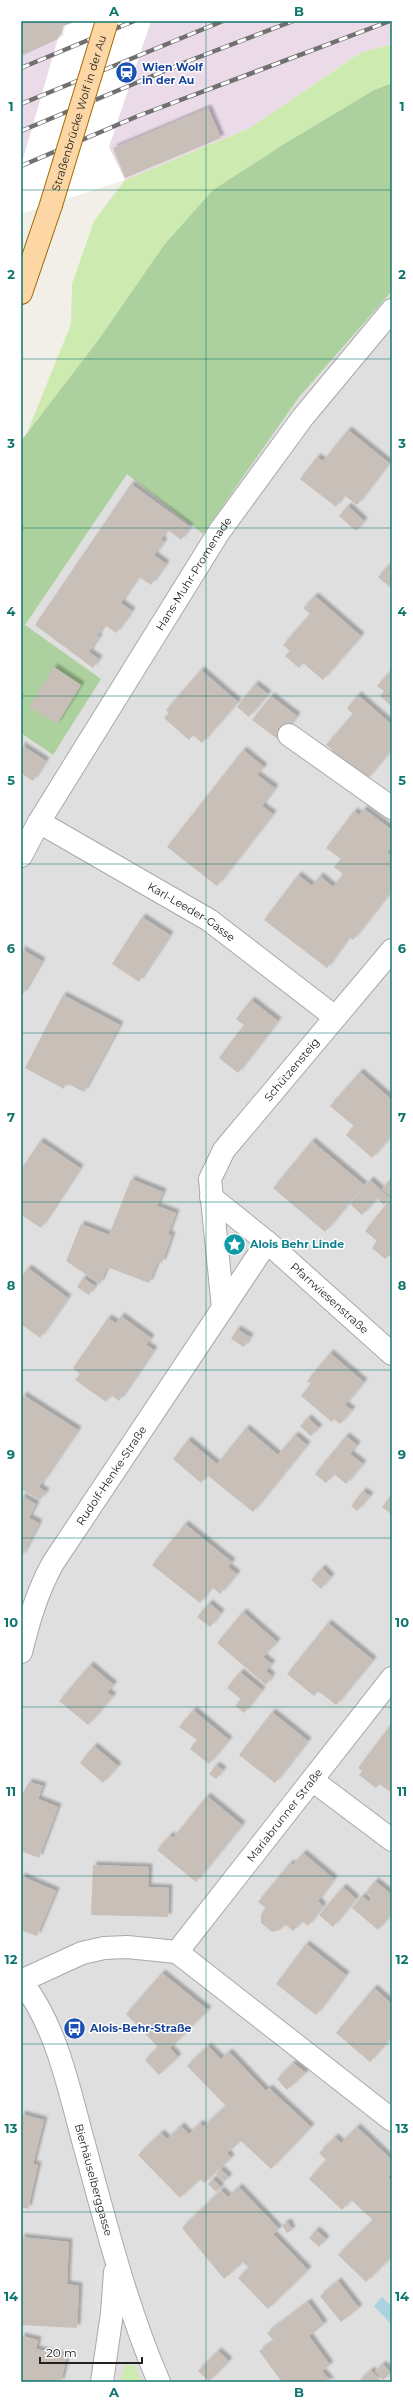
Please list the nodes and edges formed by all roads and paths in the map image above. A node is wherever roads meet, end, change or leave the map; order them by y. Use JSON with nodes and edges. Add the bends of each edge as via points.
{"nodes":[{"id":1,"x":108,"y":21,"type":"edge"},
{"id":2,"x":21,"y":294,"type":"edge"},
{"id":3,"x":392,"y":310,"type":"edge"},
{"id":4,"x":289,"y":735,"type":"dead end"},
{"id":5,"x":392,"y":808,"type":"edge"},
{"id":6,"x":39,"y":822,"type":"junction"},
{"id":7,"x":21,"y":856,"type":"edge"},
{"id":8,"x":392,"y":950,"type":"edge"},
{"id":9,"x":335,"y":1016,"type":"junction"},
{"id":10,"x":211,"y":1197,"type":"junction"},
{"id":11,"x":267,"y":1242,"type":"junction"},
{"id":12,"x":223,"y":1308,"type":"junction"},
{"id":13,"x":390,"y":1347,"type":"edge"},
{"id":14,"x":21,"y":1652,"type":"edge"},
{"id":15,"x":392,"y":1678,"type":"edge"},
{"id":16,"x":312,"y":1780,"type":"junction"},
{"id":17,"x":392,"y":1840,"type":"edge"},
{"id":18,"x":177,"y":1952,"type":"junction"},
{"id":19,"x":21,"y":1981,"type":"edge"},
{"id":20,"x":392,"y":2120,"type":"edge"},
{"id":21,"x":115,"y":2259,"type":"junction"},
{"id":22,"x":102,"y":2382,"type":"edge"},
{"id":23,"x":159,"y":2382,"type":"edge"}],
"edges":[{"from":1,"to":2,"type":"main road","name":"Straßenbrücke Wolf in der Au","bridge":true},
{"from":3,"to":6,"type":"street","name":"Hans-Muhr-Promenade","via":[[303,417],[219,532]]},
{"from":4,"to":5,"type":"street"},
{"from":6,"to":7,"type":"street","name":"Hans-Muhr-Promenade"},
{"from":6,"to":9,"type":"street","name":"Karl-Leeder-Gasse","via":[[209,920]]},
{"from":8,"to":9,"type":"street","name":"Schützensteig"},
{"from":9,"to":10,"type":"street","name":"Schützensteig","via":[[224,1150],[210,1179]]},
{"from":10,"to":11,"type":"street","name":"Pfarrwiesenstraße"},
{"from":10,"to":12,"type":"street"},
{"from":11,"to":12,"type":"street","name":"Rudolf-Henke-Straße"},
{"from":11,"to":13,"type":"street","name":"Pfarrwiesenstraße"},
{"from":12,"to":14,"type":"street","name":"Rudolf-Henke-Straße","via":[[53,1563],[36,1598]]},
{"from":15,"to":16,"type":"street","name":"Mariabrunner Straße"},
{"from":16,"to":17,"type":"street"},
{"from":16,"to":18,"type":"street","name":"Mariabrunner Straße"},
{"from":18,"to":19,"type":"street","via":[[127,1947],[104,1948],[76,1956]]},
{"from":18,"to":20,"type":"street"},
{"from":19,"to":21,"type":"street","name":"Bierhäuselberggasse","via":[[39,2009],[62,2067]]},
{"from":21,"to":22,"type":"street","via":[[112,2313]]},
{"from":21,"to":23,"type":"street","name":"Bierhäuselberggasse"}]}
